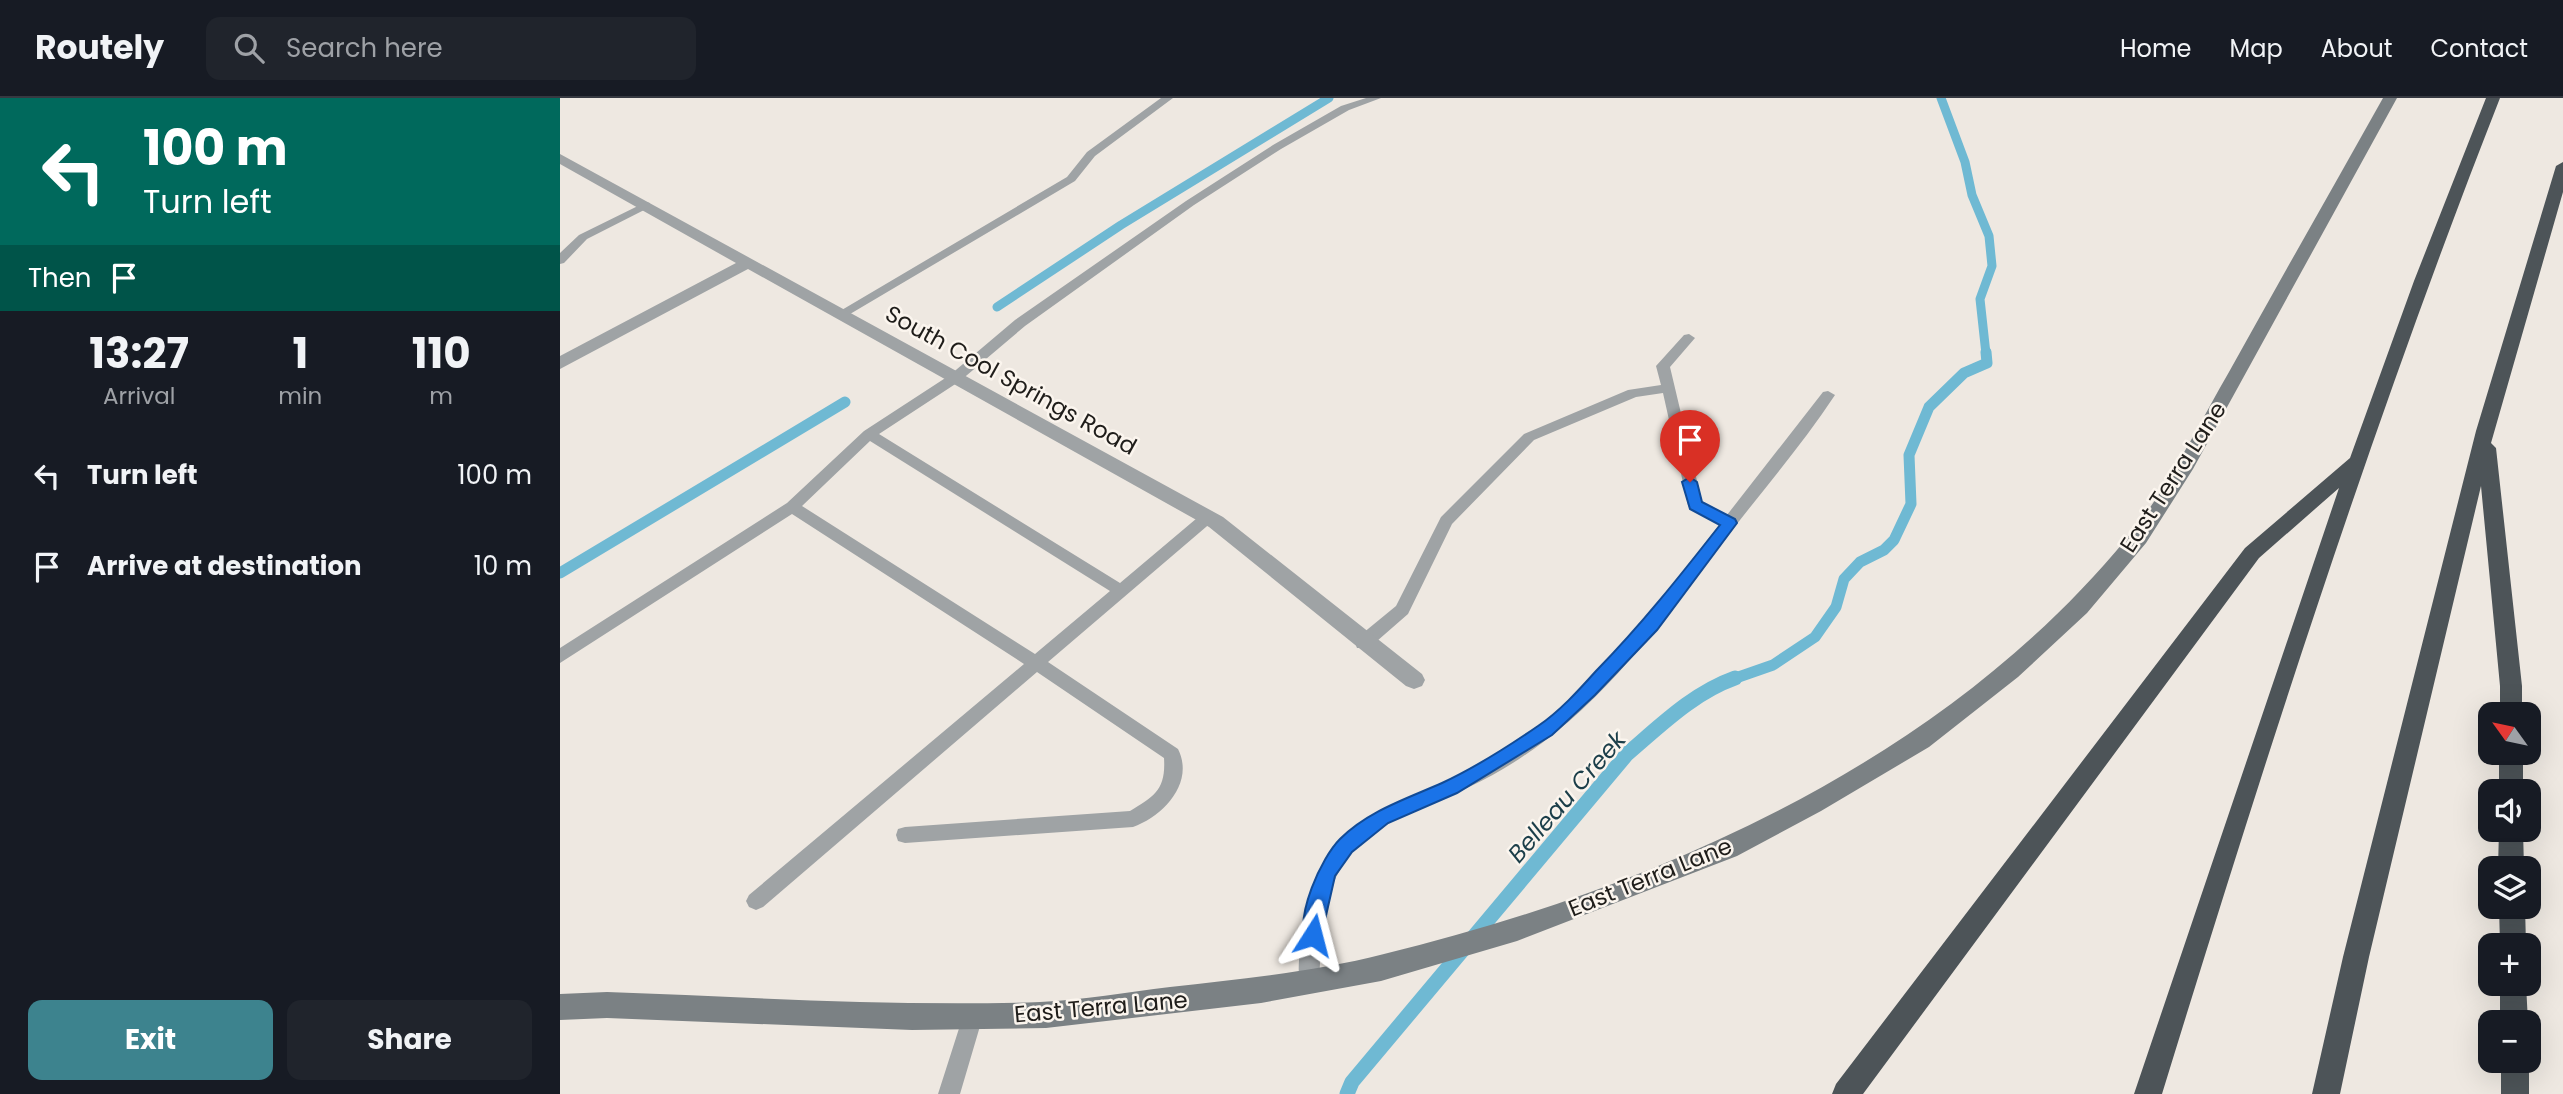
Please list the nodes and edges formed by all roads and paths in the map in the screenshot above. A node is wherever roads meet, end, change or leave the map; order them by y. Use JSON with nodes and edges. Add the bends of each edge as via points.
{"nodes":[{"id":1,"x":1168,"y":98,"type":"edge"},
{"id":2,"x":1376,"y":98,"type":"edge"},
{"id":3,"x":2390,"y":98,"type":"edge"},
{"id":4,"x":2493,"y":98,"type":"edge"},
{"id":5,"x":561,"y":159,"type":"edge"},
{"id":6,"x":2563,"y":166,"type":"edge"},
{"id":7,"x":646,"y":205,"type":"junction"},
{"id":8,"x":560,"y":260,"type":"edge"},
{"id":9,"x":750,"y":262,"type":"junction"},
{"id":10,"x":841,"y":314,"type":"junction"},
{"id":11,"x":1689,"y":338,"type":"dead end"},
{"id":12,"x":560,"y":363,"type":"edge"},
{"id":13,"x":954,"y":378,"type":"junction"},
{"id":14,"x":1668,"y":388,"type":"junction"},
{"id":15,"x":1828,"y":395,"type":"dead end"},
{"id":16,"x":2485,"y":431,"type":"junction"},
{"id":17,"x":869,"y":434,"type":"junction"},
{"id":18,"x":2358,"y":462,"type":"junction"},
{"id":19,"x":792,"y":507,"type":"junction"},
{"id":20,"x":1208,"y":517,"type":"junction"},
{"id":21,"x":1730,"y":523,"type":"junction"},
{"id":22,"x":1120,"y":590,"type":"junction"},
{"id":23,"x":1363,"y":643,"type":"junction"},
{"id":24,"x":560,"y":656,"type":"edge"},
{"id":25,"x":1036,"y":663,"type":"junction"},
{"id":26,"x":1414,"y":680,"type":"dead end"},
{"id":27,"x":2511,"y":702,"type":"edge"},
{"id":28,"x":905,"y":835,"type":"dead end"},
{"id":29,"x":756,"y":901,"type":"dead end"},
{"id":30,"x":1309,"y":981,"type":"junction"},
{"id":31,"x":560,"y":1007,"type":"edge"},
{"id":32,"x":973,"y":1016,"type":"junction"},
{"id":33,"x":2515,"y":1073,"type":"edge"},
{"id":34,"x":949,"y":1094,"type":"edge"},
{"id":35,"x":1846,"y":1094,"type":"edge"},
{"id":36,"x":2148,"y":1094,"type":"edge"},
{"id":37,"x":2326,"y":1094,"type":"edge"},
{"id":38,"x":2515,"y":1094,"type":"edge"}],
"edges":[{"from":1,"to":10,"type":"lane","via":[[1091,154],[1071,179]]},
{"from":2,"to":13,"type":"lane","via":[[1345,108],[1190,203],[1020,323]]},
{"from":3,"to":30,"type":"street","name":"East Terra Lane","via":[[2186,464],[2139,538],[2080,607],[2010,671],[1921,740],[1728,848],[1517,929],[1381,968]]},
{"from":4,"to":18,"type":"highway"},
{"from":5,"to":7,"type":"street","name":"South Cool Springs Road"},
{"from":6,"to":16,"type":"highway"},
{"from":7,"to":8,"type":"lane","via":[[583,237]]},
{"from":7,"to":9,"type":"street","name":"South Cool Springs Road"},
{"from":9,"to":10,"type":"street","name":"South Cool Springs Road"},
{"from":9,"to":12,"type":"street"},
{"from":10,"to":13,"type":"street","name":"South Cool Springs Road"},
{"from":11,"to":14,"type":"lane","via":[[1664,366]]},
{"from":13,"to":17,"type":"lane"},
{"from":13,"to":20,"type":"street","name":"South Cool Springs Road"},
{"from":14,"to":21,"type":"lane","via":[[1695,505]]},
{"from":14,"to":23,"type":"lane","via":[[1633,393],[1529,437],[1446,521],[1402,610]]},
{"from":15,"to":21,"type":"lane"},
{"from":16,"to":27,"type":"highway"},
{"from":16,"to":37,"type":"highway"},
{"from":17,"to":19,"type":"lane"},
{"from":17,"to":22,"type":"lane"},
{"from":18,"to":35,"type":"highway","via":[[2252,553]]},
{"from":18,"to":36,"type":"highway","via":[[2211,892]]},
{"from":19,"to":24,"type":"lane"},
{"from":19,"to":25,"type":"lane"},
{"from":20,"to":22,"type":"lane"},
{"from":20,"to":23,"type":"street","name":"South Cool Springs Road","via":[[1260,552]]},
{"from":21,"to":30,"type":"lane","via":[[1651,625],[1546,730],[1451,787],[1381,817],[1346,846],[1327,872],[1315,912]]},
{"from":22,"to":25,"type":"lane"},
{"from":23,"to":26,"type":"street","name":"South Cool Springs Road"},
{"from":25,"to":28,"type":"lane","via":[[1172,754],[1175,775],[1163,801],[1133,818]]},
{"from":25,"to":29,"type":"lane"},
{"from":30,"to":32,"type":"street","name":"East Terra Lane","via":[[1060,1013]]},
{"from":31,"to":32,"type":"street","name":"East Terra Lane"},
{"from":32,"to":34,"type":"lane"},
{"from":33,"to":38,"type":"highway"}]}
